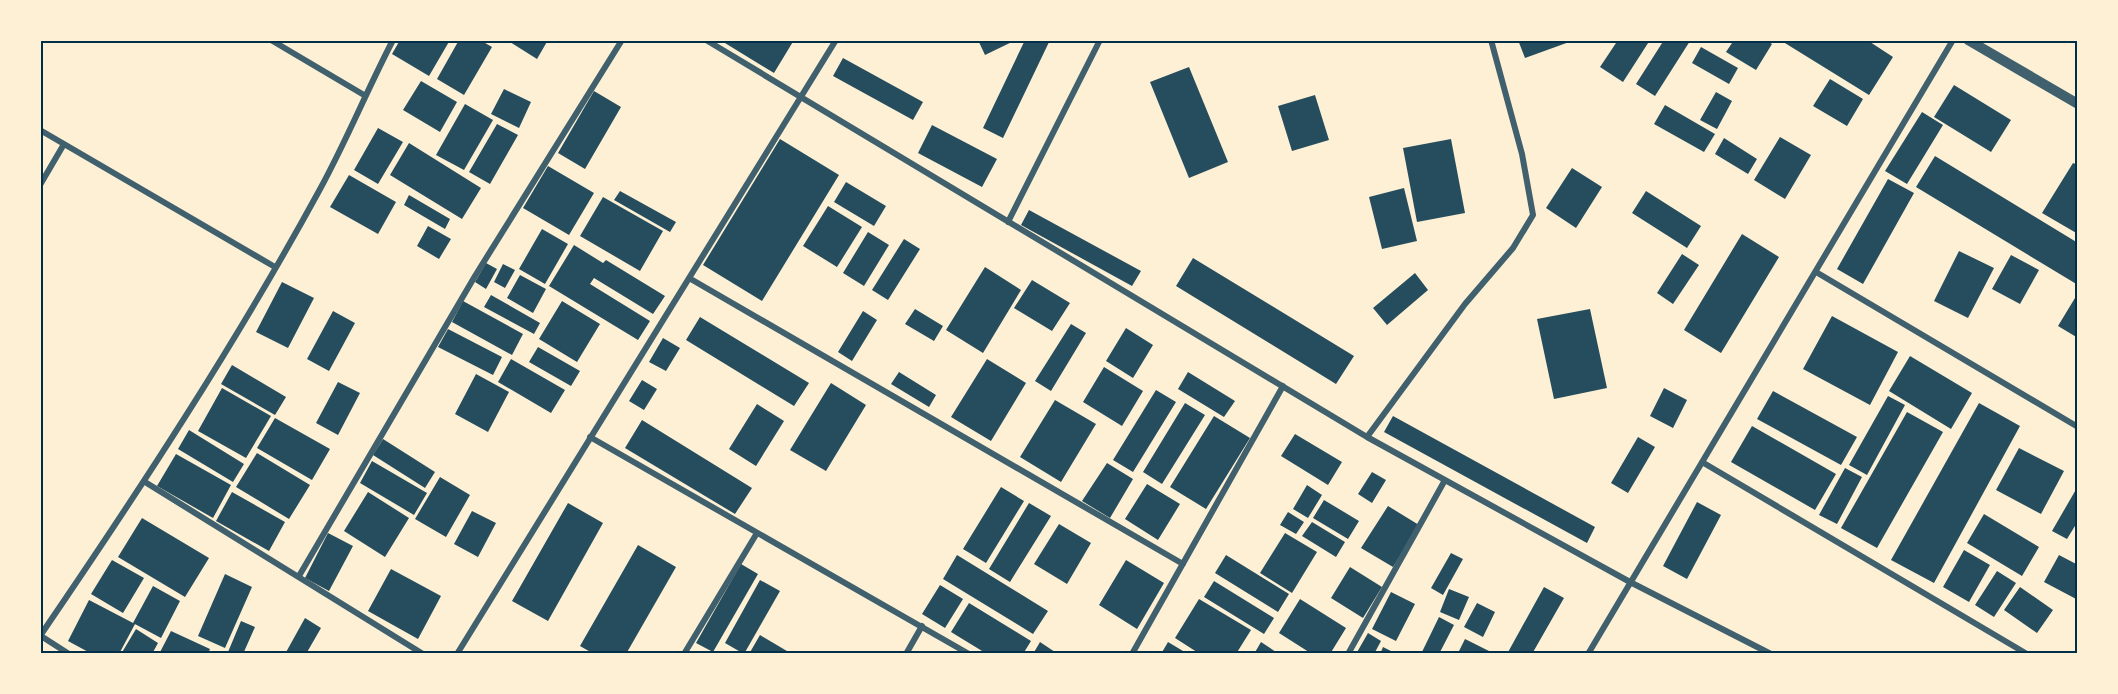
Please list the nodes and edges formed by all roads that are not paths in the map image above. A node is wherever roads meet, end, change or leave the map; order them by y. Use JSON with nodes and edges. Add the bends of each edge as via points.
{"nodes":[{"id":1,"x":271,"y":40,"type":"edge"},
{"id":2,"x":393,"y":40,"type":"edge"},
{"id":3,"x":622,"y":40,"type":"edge"},
{"id":4,"x":706,"y":40,"type":"edge"},
{"id":5,"x":836,"y":40,"type":"edge"},
{"id":6,"x":1100,"y":40,"type":"edge"},
{"id":7,"x":1491,"y":40,"type":"edge"},
{"id":8,"x":1953,"y":40,"type":"edge"},
{"id":9,"x":1968,"y":40,"type":"edge"},
{"id":10,"x":364,"y":95,"type":"junction"},
{"id":11,"x":799,"y":98,"type":"junction"},
{"id":12,"x":2078,"y":104,"type":"edge"},
{"id":13,"x":40,"y":130,"type":"edge"},
{"id":14,"x":64,"y":144,"type":"junction"},
{"id":15,"x":40,"y":185,"type":"edge"},
{"id":16,"x":1008,"y":222,"type":"junction"},
{"id":17,"x":275,"y":267,"type":"junction"},
{"id":18,"x":1816,"y":272,"type":"junction"},
{"id":19,"x":689,"y":278,"type":"junction"},
{"id":20,"x":1283,"y":386,"type":"junction"},
{"id":21,"x":2078,"y":427,"type":"edge"},
{"id":22,"x":590,"y":437,"type":"junction"},
{"id":23,"x":1367,"y":437,"type":"junction"},
{"id":24,"x":1702,"y":462,"type":"junction"},
{"id":25,"x":1444,"y":480,"type":"junction"},
{"id":26,"x":145,"y":482,"type":"junction"},
{"id":27,"x":757,"y":533,"type":"junction"},
{"id":28,"x":1183,"y":564,"type":"junction"},
{"id":29,"x":299,"y":576,"type":"junction"},
{"id":30,"x":1630,"y":582,"type":"junction"},
{"id":31,"x":922,"y":626,"type":"junction"},
{"id":32,"x":41,"y":636,"type":"edge"},
{"id":33,"x":69,"y":654,"type":"edge"},
{"id":34,"x":423,"y":654,"type":"edge"},
{"id":35,"x":457,"y":654,"type":"edge"},
{"id":36,"x":684,"y":654,"type":"edge"},
{"id":37,"x":906,"y":654,"type":"edge"},
{"id":38,"x":969,"y":654,"type":"edge"},
{"id":39,"x":1132,"y":654,"type":"edge"},
{"id":40,"x":1348,"y":654,"type":"edge"},
{"id":41,"x":1588,"y":654,"type":"edge"},
{"id":42,"x":1771,"y":654,"type":"edge"},
{"id":43,"x":2027,"y":654,"type":"edge"}],
"edges":[{"from":1,"to":10,"type":"street"},
{"from":2,"to":10,"type":"street"},
{"from":3,"to":29,"type":"street","via":[[475,276]]},
{"from":4,"to":11,"type":"street"},
{"from":5,"to":11,"type":"street"},
{"from":6,"to":16,"type":"street"},
{"from":7,"to":23,"type":"street","via":[[1522,154],[1533,215],[1513,248],[1465,304]]},
{"from":8,"to":18,"type":"street"},
{"from":9,"to":12,"type":"street"},
{"from":10,"to":17,"type":"street","via":[[320,189]]},
{"from":11,"to":16,"type":"street"},
{"from":11,"to":19,"type":"street"},
{"from":13,"to":14,"type":"street"},
{"from":14,"to":15,"type":"street"},
{"from":14,"to":17,"type":"street"},
{"from":16,"to":20,"type":"street"},
{"from":17,"to":26,"type":"street"},
{"from":18,"to":21,"type":"street"},
{"from":18,"to":24,"type":"street"},
{"from":19,"to":22,"type":"street"},
{"from":19,"to":28,"type":"street"},
{"from":20,"to":23,"type":"street"},
{"from":20,"to":28,"type":"street"},
{"from":22,"to":27,"type":"street"},
{"from":22,"to":35,"type":"street"},
{"from":23,"to":25,"type":"street"},
{"from":24,"to":30,"type":"street"},
{"from":24,"to":43,"type":"street"},
{"from":25,"to":30,"type":"street"},
{"from":25,"to":40,"type":"street"},
{"from":26,"to":29,"type":"street"},
{"from":26,"to":32,"type":"street"},
{"from":27,"to":31,"type":"street"},
{"from":27,"to":36,"type":"street"},
{"from":28,"to":39,"type":"street"},
{"from":29,"to":34,"type":"street"},
{"from":30,"to":41,"type":"street"},
{"from":30,"to":42,"type":"street"},
{"from":31,"to":37,"type":"street"},
{"from":31,"to":38,"type":"street"},
{"from":32,"to":33,"type":"street"}]}
